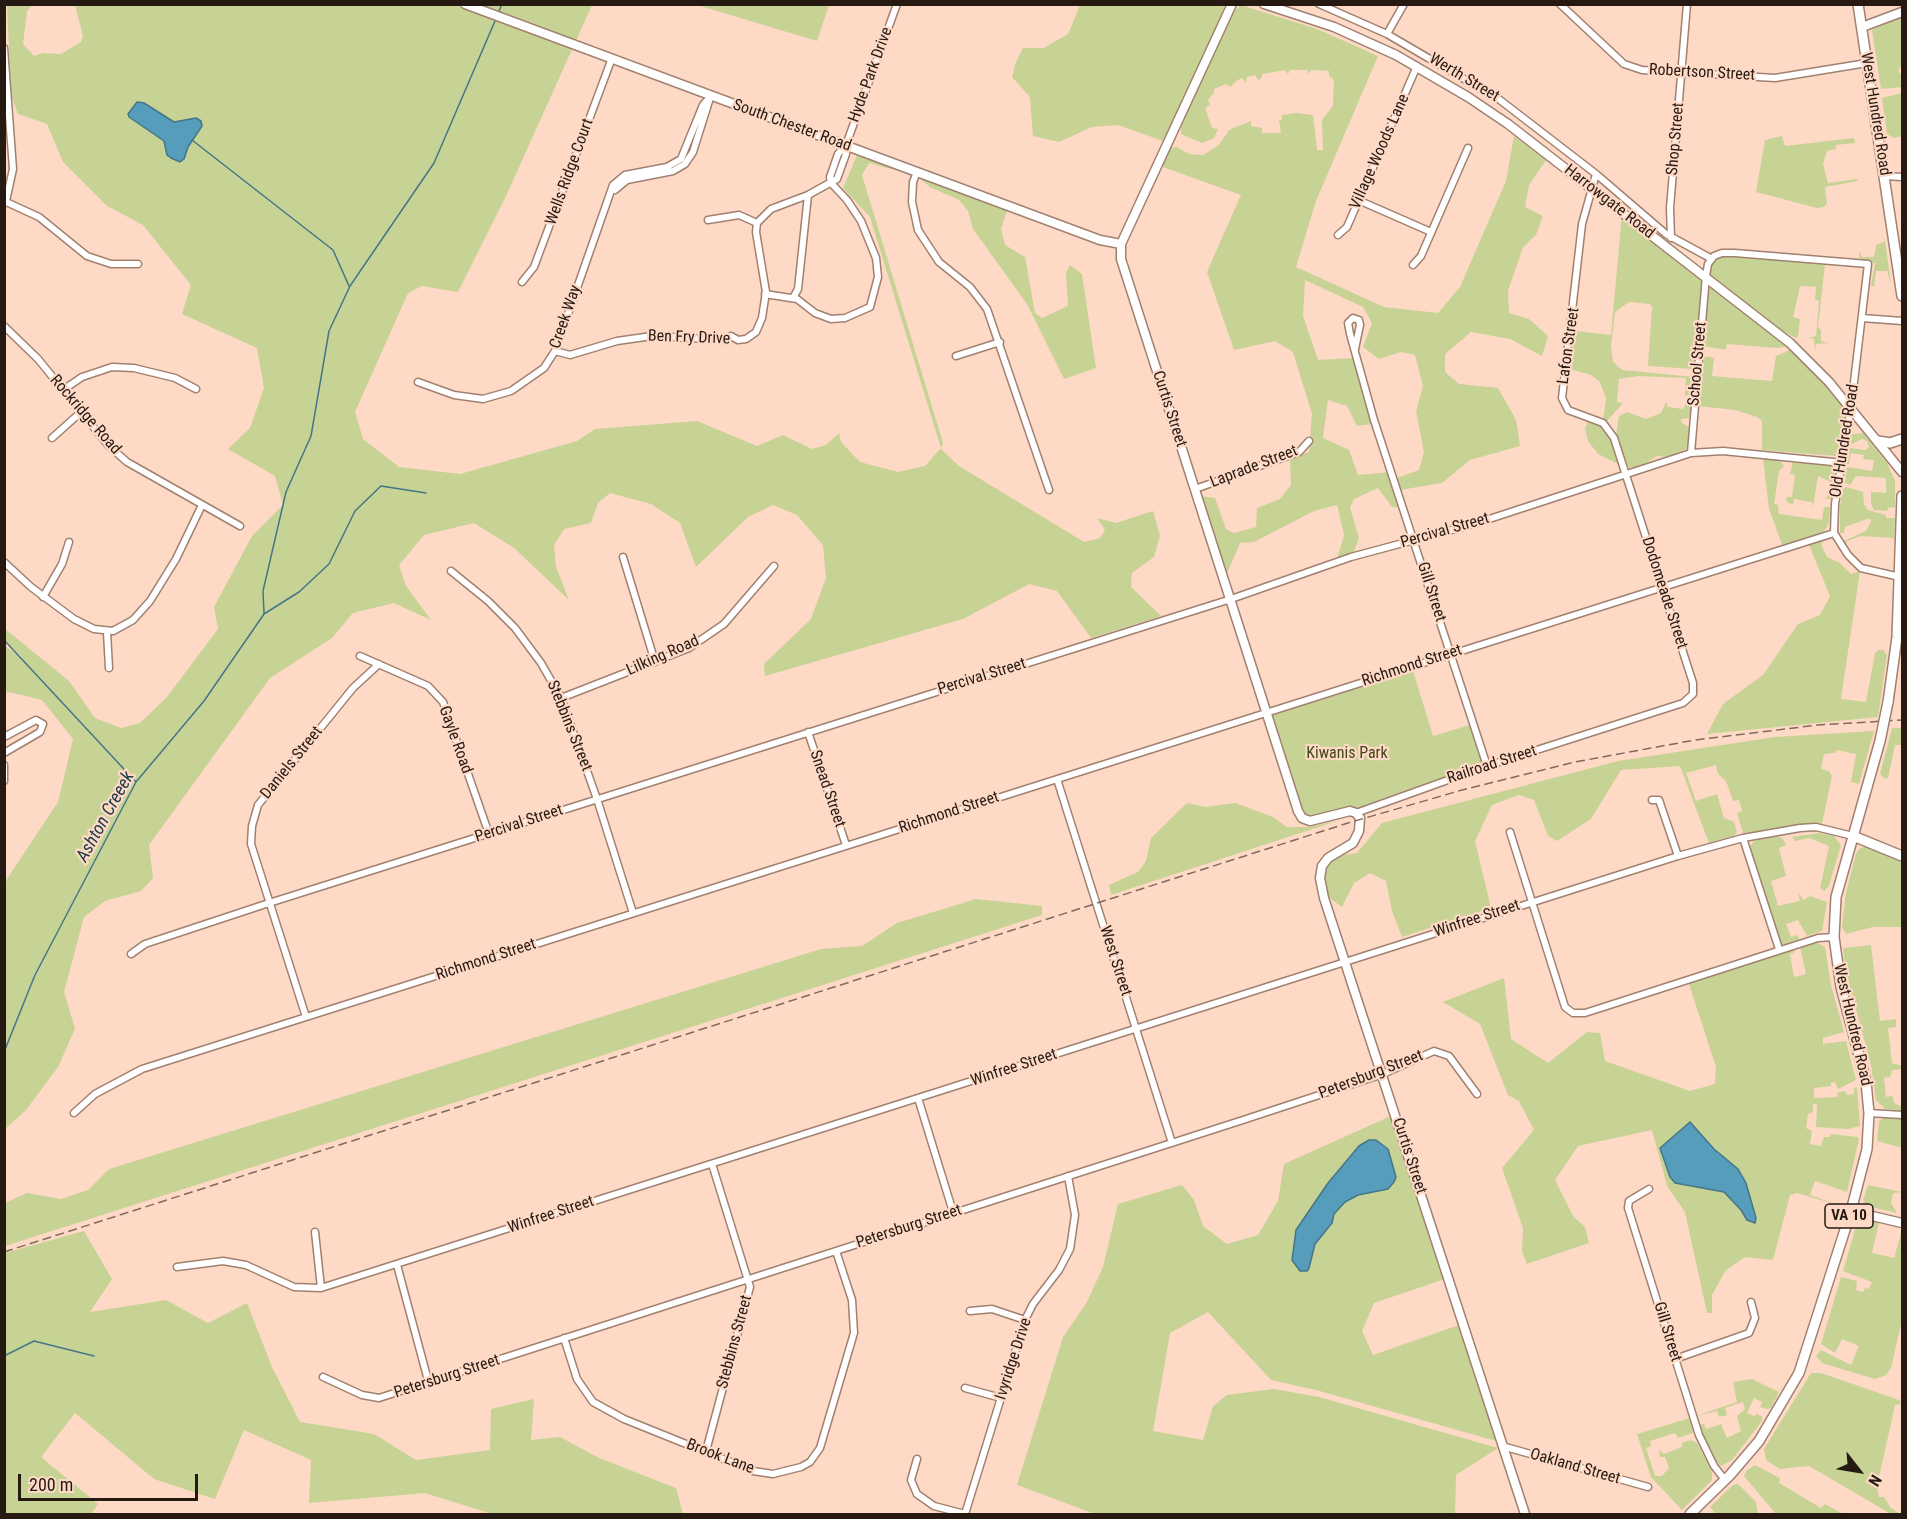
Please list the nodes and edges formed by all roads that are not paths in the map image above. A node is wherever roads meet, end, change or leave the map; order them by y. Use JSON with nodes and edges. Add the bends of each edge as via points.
{"nodes":[{"id":1,"x":465,"y":4,"type":"edge"},
{"id":2,"x":897,"y":4,"type":"edge"},
{"id":3,"x":1232,"y":4,"type":"edge"},
{"id":4,"x":1264,"y":4,"type":"edge"},
{"id":5,"x":1318,"y":4,"type":"edge"},
{"id":6,"x":1404,"y":4,"type":"edge"},
{"id":7,"x":1560,"y":4,"type":"edge"},
{"id":8,"x":1687,"y":4,"type":"edge"},
{"id":9,"x":1858,"y":4,"type":"edge"},
{"id":10,"x":1902,"y":12,"type":"edge"},
{"id":11,"x":1862,"y":27,"type":"junction"},
{"id":12,"x":1388,"y":34,"type":"junction"},
{"id":13,"x":4,"y":48,"type":"edge"},
{"id":14,"x":612,"y":58,"type":"junction"},
{"id":15,"x":1867,"y":63,"type":"junction"},
{"id":16,"x":1417,"y":66,"type":"junction"},
{"id":17,"x":1682,"y":73,"type":"junction"},
{"id":18,"x":710,"y":97,"type":"junction"},
{"id":19,"x":846,"y":145,"type":"junction"},
{"id":20,"x":1468,"y":148,"type":"dead end"},
{"id":21,"x":917,"y":172,"type":"junction"},
{"id":22,"x":1596,"y":174,"type":"junction"},
{"id":23,"x":1885,"y":176,"type":"junction"},
{"id":24,"x":1902,"y":177,"type":"edge"},
{"id":25,"x":831,"y":183,"type":"junction"},
{"id":26,"x":1590,"y":187,"type":"junction"},
{"id":27,"x":808,"y":195,"type":"junction"},
{"id":28,"x":1358,"y":200,"type":"junction"},
{"id":29,"x":5,"y":201,"type":"edge"},
{"id":30,"x":708,"y":220,"type":"dead end"},
{"id":31,"x":757,"y":223,"type":"junction"},
{"id":32,"x":1431,"y":232,"type":"junction"},
{"id":33,"x":1338,"y":235,"type":"dead end"},
{"id":34,"x":1671,"y":238,"type":"junction"},
{"id":35,"x":1121,"y":244,"type":"junction"},
{"id":36,"x":1712,"y":259,"type":"junction"},
{"id":37,"x":138,"y":264,"type":"dead end"},
{"id":38,"x":1413,"y":265,"type":"dead end"},
{"id":39,"x":1706,"y":276,"type":"junction"},
{"id":40,"x":522,"y":282,"type":"dead end"},
{"id":41,"x":765,"y":294,"type":"junction"},
{"id":42,"x":1902,"y":296,"type":"edge"},
{"id":43,"x":793,"y":298,"type":"junction"},
{"id":44,"x":1862,"y":318,"type":"junction"},
{"id":45,"x":1902,"y":321,"type":"edge"},
{"id":46,"x":4,"y":326,"type":"edge"},
{"id":47,"x":1000,"y":342,"type":"junction"},
{"id":48,"x":1355,"y":349,"type":"dead end"},
{"id":49,"x":555,"y":351,"type":"junction"},
{"id":50,"x":956,"y":356,"type":"dead end"},
{"id":51,"x":418,"y":382,"type":"dead end"},
{"id":52,"x":196,"y":389,"type":"dead end"},
{"id":53,"x":63,"y":390,"type":"junction"},
{"id":54,"x":1851,"y":407,"type":"junction"},
{"id":55,"x":81,"y":412,"type":"junction"},
{"id":56,"x":52,"y":438,"type":"dead end"},
{"id":57,"x":1902,"y":439,"type":"edge"},
{"id":58,"x":1309,"y":441,"type":"dead end"},
{"id":59,"x":1878,"y":441,"type":"junction"},
{"id":60,"x":1691,"y":453,"type":"junction"},
{"id":61,"x":1843,"y":463,"type":"junction"},
{"id":62,"x":1902,"y":472,"type":"edge"},
{"id":63,"x":1625,"y":474,"type":"junction"},
{"id":64,"x":1195,"y":489,"type":"junction"},
{"id":65,"x":1049,"y":490,"type":"dead end"},
{"id":66,"x":1902,"y":496,"type":"edge"},
{"id":67,"x":202,"y":505,"type":"junction"},
{"id":68,"x":240,"y":526,"type":"dead end"},
{"id":69,"x":1834,"y":533,"type":"junction"},
{"id":70,"x":1414,"y":540,"type":"junction"},
{"id":71,"x":69,"y":542,"type":"dead end"},
{"id":72,"x":622,"y":557,"type":"dead end"},
{"id":73,"x":4,"y":562,"type":"edge"},
{"id":74,"x":774,"y":566,"type":"dead end"},
{"id":75,"x":1901,"y":570,"type":"edge"},
{"id":76,"x":451,"y":571,"type":"dead end"},
{"id":77,"x":1662,"y":588,"type":"junction"},
{"id":78,"x":43,"y":597,"type":"junction"},
{"id":79,"x":1230,"y":599,"type":"junction"},
{"id":80,"x":107,"y":632,"type":"junction"},
{"id":81,"x":1902,"y":643,"type":"edge"},
{"id":82,"x":1451,"y":654,"type":"junction"},
{"id":83,"x":1895,"y":655,"type":"junction"},
{"id":84,"x":360,"y":656,"type":"dead end"},
{"id":85,"x":655,"y":662,"type":"junction"},
{"id":86,"x":379,"y":664,"type":"junction"},
{"id":87,"x":109,"y":668,"type":"dead end"},
{"id":88,"x":561,"y":698,"type":"junction"},
{"id":89,"x":1677,"y":705,"type":"joint"},
{"id":90,"x":1267,"y":712,"type":"junction"},
{"id":91,"x":808,"y":732,"type":"junction"},
{"id":92,"x":4,"y":737,"type":"edge"},
{"id":93,"x":4,"y":753,"type":"edge"},
{"id":94,"x":4,"y":765,"type":"edge"},
{"id":95,"x":1487,"y":766,"type":"junction"},
{"id":96,"x":1057,"y":779,"type":"junction"},
{"id":97,"x":4,"y":781,"type":"edge"},
{"id":98,"x":597,"y":799,"type":"junction"},
{"id":99,"x":1652,"y":800,"type":"dead end"},
{"id":100,"x":1356,"y":813,"type":"junction"},
{"id":101,"x":1307,"y":821,"type":"joint"},
{"id":102,"x":1510,"y":832,"type":"dead end"},
{"id":103,"x":489,"y":834,"type":"junction"},
{"id":104,"x":1853,"y":836,"type":"junction"},
{"id":105,"x":1743,"y":838,"type":"junction"},
{"id":106,"x":846,"y":846,"type":"junction"},
{"id":107,"x":1678,"y":856,"type":"junction"},
{"id":108,"x":1902,"y":856,"type":"edge"},
{"id":109,"x":1532,"y":901,"type":"junction"},
{"id":110,"x":269,"y":903,"type":"junction"},
{"id":111,"x":633,"y":913,"type":"junction"},
{"id":112,"x":1834,"y":938,"type":"junction"},
{"id":113,"x":1779,"y":949,"type":"junction"},
{"id":114,"x":131,"y":954,"type":"dead end"},
{"id":115,"x":1347,"y":962,"type":"junction"},
{"id":116,"x":306,"y":1017,"type":"junction"},
{"id":117,"x":1136,"y":1028,"type":"junction"},
{"id":118,"x":1383,"y":1074,"type":"junction"},
{"id":119,"x":1477,"y":1094,"type":"dead end"},
{"id":120,"x":918,"y":1098,"type":"junction"},
{"id":121,"x":74,"y":1113,"type":"dead end"},
{"id":122,"x":1869,"y":1113,"type":"junction"},
{"id":123,"x":1902,"y":1115,"type":"edge"},
{"id":124,"x":1172,"y":1143,"type":"junction"},
{"id":125,"x":712,"y":1164,"type":"junction"},
{"id":126,"x":1068,"y":1176,"type":"junction"},
{"id":127,"x":1649,"y":1189,"type":"dead end"},
{"id":128,"x":1851,"y":1211,"type":"junction"},
{"id":129,"x":953,"y":1212,"type":"junction"},
{"id":130,"x":1902,"y":1223,"type":"edge"},
{"id":131,"x":315,"y":1232,"type":"dead end"},
{"id":132,"x":836,"y":1251,"type":"junction"},
{"id":133,"x":397,"y":1264,"type":"junction"},
{"id":134,"x":177,"y":1267,"type":"dead end"},
{"id":135,"x":749,"y":1278,"type":"junction"},
{"id":136,"x":321,"y":1288,"type":"junction"},
{"id":137,"x":1750,"y":1302,"type":"dead end"},
{"id":138,"x":970,"y":1311,"type":"dead end"},
{"id":139,"x":1025,"y":1320,"type":"junction"},
{"id":140,"x":564,"y":1338,"type":"junction"},
{"id":141,"x":1675,"y":1359,"type":"junction"},
{"id":142,"x":323,"y":1377,"type":"dead end"},
{"id":143,"x":429,"y":1383,"type":"junction"},
{"id":144,"x":965,"y":1388,"type":"dead end"},
{"id":145,"x":1001,"y":1398,"type":"junction"},
{"id":146,"x":1502,"y":1446,"type":"junction"},
{"id":147,"x":706,"y":1451,"type":"junction"},
{"id":148,"x":917,"y":1459,"type":"dead end"},
{"id":149,"x":1725,"y":1480,"type":"junction"},
{"id":150,"x":1648,"y":1487,"type":"dead end"},
{"id":151,"x":965,"y":1514,"type":"edge"},
{"id":152,"x":1525,"y":1515,"type":"edge"},
{"id":153,"x":1690,"y":1515,"type":"edge"}],
"edges":[{"from":1,"to":14,"type":"street","name":"South Chester Road"},
{"from":2,"to":19,"type":"street","name":"Hyde Park Drive"},
{"from":3,"to":35,"type":"street"},
{"from":4,"to":16,"type":"street","name":"Harrowgate Road","via":[[1334,27]]},
{"from":5,"to":12,"type":"street","name":"Werth Street"},
{"from":6,"to":12,"type":"street"},
{"from":7,"to":17,"type":"street","name":"Robertson Street","via":[[1624,64],[1642,70]]},
{"from":8,"to":17,"type":"street","name":"Shop Street"},
{"from":9,"to":11,"type":"main road","name":"West Hundred Road"},
{"from":10,"to":11,"type":"street"},
{"from":11,"to":15,"type":"main road","name":"West Hundred Road"},
{"from":12,"to":22,"type":"street","name":"Werth Street","via":[[1508,105]]},
{"from":13,"to":29,"type":"street","via":[[13,169]]},
{"from":14,"to":18,"type":"street","name":"South Chester Road"},
{"from":14,"to":40,"type":"street","name":"Wells Ridge Court","via":[[534,267]]},
{"from":15,"to":17,"type":"street","name":"Robertson Street","via":[[1774,78]]},
{"from":15,"to":23,"type":"main road","name":"West Hundred Road"},
{"from":16,"to":26,"type":"street","name":"Harrowgate Road","via":[[1491,112]]},
{"from":16,"to":28,"type":"street","name":"Village Woods Lane"},
{"from":17,"to":34,"type":"street","name":"Shop Street"},
{"from":18,"to":19,"type":"street","name":"South Chester Road"},
{"from":18,"to":49,"type":"street","name":"Creek Way","via":[[693,152],[685,164],[673,171],[623,182],[615,188]]},
{"from":19,"to":21,"type":"street","name":"South Chester Road"},
{"from":19,"to":25,"type":"street","name":"Hyde Park Drive","via":[[837,179]]},
{"from":20,"to":32,"type":"street"},
{"from":21,"to":35,"type":"street","name":"South Chester Road","via":[[1100,240]]},
{"from":21,"to":47,"type":"street","via":[[912,202],[918,230],[939,261],[978,296]]},
{"from":22,"to":26,"type":"street"},
{"from":22,"to":34,"type":"street","name":"Werth Street"},
{"from":23,"to":24,"type":"street"},
{"from":23,"to":42,"type":"main road","name":"West Hundred Road"},
{"from":25,"to":27,"type":"street"},
{"from":25,"to":43,"type":"street","via":[[854,210],[876,258],[878,277],[870,306],[845,318],[831,319]]},
{"from":26,"to":39,"type":"street","name":"Harrowgate Road"},
{"from":26,"to":63,"type":"street","name":"Lafon Street","via":[[1582,224],[1563,398],[1568,410],[1608,427]]},
{"from":27,"to":31,"type":"street","via":[[771,209]]},
{"from":27,"to":43,"type":"street","via":[[798,289]]},
{"from":28,"to":32,"type":"street"},
{"from":28,"to":33,"type":"street","name":"Village Woods Lane","via":[[1347,227]]},
{"from":29,"to":37,"type":"street","via":[[39,217],[87,256],[111,264]]},
{"from":30,"to":31,"type":"street","via":[[739,215]]},
{"from":31,"to":41,"type":"street"},
{"from":32,"to":38,"type":"street"},
{"from":34,"to":36,"type":"street","name":"Werth Street"},
{"from":35,"to":64,"type":"street","name":"Curtis Street","via":[[1121,259]]},
{"from":36,"to":39,"type":"street"},
{"from":36,"to":44,"type":"street","name":"Old Hundred Road","via":[[1722,253],[1735,253],[1868,264]]},
{"from":39,"to":54,"type":"street","name":"Harrowgate Road","via":[[1790,343]]},
{"from":39,"to":60,"type":"street","name":"School Street"},
{"from":41,"to":43,"type":"street"},
{"from":41,"to":49,"type":"street","name":"Ben Fry Drive","via":[[762,318],[756,332],[746,339],[652,336],[617,341],[570,355]]},
{"from":44,"to":45,"type":"street"},
{"from":44,"to":54,"type":"street","name":"Old Hundred Road"},
{"from":46,"to":53,"type":"street","name":"Rockridge Road","via":[[21,340]]},
{"from":47,"to":50,"type":"street"},
{"from":47,"to":65,"type":"street"},
{"from":48,"to":70,"type":"street","name":"Gill Street"},
{"from":49,"to":51,"type":"street","name":"Creek Way","via":[[535,376],[495,397],[465,398]]},
{"from":52,"to":53,"type":"street","via":[[175,378],[112,367],[93,372]]},
{"from":53,"to":55,"type":"street","name":"Rockridge Road"},
{"from":54,"to":59,"type":"street","name":"Harrowgate Road"},
{"from":54,"to":61,"type":"street","name":"Old Hundred Road"},
{"from":55,"to":56,"type":"street"},
{"from":55,"to":67,"type":"street","name":"Rockridge Road","via":[[127,462]]},
{"from":57,"to":59,"type":"main road"},
{"from":58,"to":64,"type":"street","name":"Laprade Street","via":[[1299,452]]},
{"from":59,"to":62,"type":"street","name":"Harrowgate Road"},
{"from":60,"to":61,"type":"street","name":"Percival Street","via":[[1723,451]]},
{"from":60,"to":63,"type":"street","name":"Percival Street"},
{"from":61,"to":69,"type":"street","name":"Old Hundred Road"},
{"from":63,"to":70,"type":"street","name":"Percival Street"},
{"from":63,"to":77,"type":"street","name":"Dodomeade Street"},
{"from":64,"to":79,"type":"street","name":"Curtis Street"},
{"from":66,"to":75,"type":"main road","name":"West Hundred Road","number":"VA 10"},
{"from":67,"to":68,"type":"street","name":"Rockridge Road"},
{"from":67,"to":80,"type":"street","via":[[150,601],[127,625]]},
{"from":69,"to":75,"type":"street","via":[[1862,568]]},
{"from":69,"to":77,"type":"street","name":"Richmond Street"},
{"from":70,"to":79,"type":"street","name":"Percival Street","via":[[1351,557]]},
{"from":70,"to":82,"type":"street","name":"Gill Street"},
{"from":71,"to":78,"type":"street","via":[[62,564]]},
{"from":72,"to":85,"type":"street"},
{"from":73,"to":78,"type":"street"},
{"from":74,"to":85,"type":"street","name":"Lilking Road","via":[[724,624],[689,648]]},
{"from":75,"to":83,"type":"main road","name":"West Hundred Road","number":"VA 10"},
{"from":76,"to":88,"type":"street","name":"Stebbins Street","via":[[515,628]]},
{"from":77,"to":82,"type":"street","name":"Richmond Street"},
{"from":77,"to":89,"type":"street","name":"Dodomeade Street","via":[[1693,683],[1690,698]]},
{"from":78,"to":80,"type":"street","via":[[86,626]]},
{"from":79,"to":90,"type":"street","name":"Curtis Street"},
{"from":79,"to":91,"type":"street","name":"Percival Street"},
{"from":80,"to":87,"type":"street"},
{"from":81,"to":83,"type":"street"},
{"from":82,"to":90,"type":"street","name":"Richmond Street"},
{"from":82,"to":95,"type":"street","name":"Gill Street"},
{"from":83,"to":104,"type":"main road","name":"West Hundred Road","number":"VA 10","bridge":true,"via":[[1880,741]]},
{"from":84,"to":86,"type":"street","name":"Gayle Road"},
{"from":85,"to":88,"type":"street","name":"Lilking Road"},
{"from":86,"to":103,"type":"street","name":"Gayle Road","via":[[428,686],[443,702]]},
{"from":86,"to":110,"type":"street","name":"Daniels Street","via":[[353,688],[258,805],[251,844]]},
{"from":88,"to":98,"type":"street","name":"Stebbins Street"},
{"from":89,"to":95,"type":"street","name":"Railroad Street"},
{"from":90,"to":96,"type":"street","name":"Richmond Street"},
{"from":90,"to":101,"type":"street","name":"Curtis Street","via":[[1298,812]]},
{"from":91,"to":98,"type":"street","name":"Percival Street"},
{"from":91,"to":106,"type":"street","name":"Snead Street"},
{"from":92,"to":93,"type":"street","via":[[36,720],[43,724],[40,732]]},
{"from":94,"to":97,"type":"street"},
{"from":95,"to":100,"type":"street","name":"Railroad Street"},
{"from":96,"to":106,"type":"street","name":"Richmond Street"},
{"from":96,"to":117,"type":"street","name":"West Street"},
{"from":98,"to":103,"type":"street","name":"Percival Street"},
{"from":98,"to":111,"type":"street","name":"Stebbins Street"},
{"from":99,"to":107,"type":"street","via":[[1659,800]]},
{"from":100,"to":101,"type":"street","name":"Railroad Street"},
{"from":100,"to":115,"type":"street","name":"Curtis Street","via":[[1360,823],[1355,840],[1347,849],[1328,858],[1320,871],[1324,898]]},
{"from":102,"to":109,"type":"street"},
{"from":103,"to":110,"type":"street","name":"Percival Street"},
{"from":104,"to":105,"type":"street","name":"Winfree Street","via":[[1816,828]]},
{"from":104,"to":108,"type":"main road"},
{"from":104,"to":112,"type":"main road","name":"West Hundred Road","number":"VA 10","via":[[1836,897]]},
{"from":105,"to":107,"type":"street","name":"Winfree Street"},
{"from":105,"to":113,"type":"street"},
{"from":106,"to":111,"type":"street","name":"Richmond Street"},
{"from":107,"to":109,"type":"street","name":"Winfree Street"},
{"from":109,"to":113,"type":"street","via":[[1566,1007],[1573,1012],[1585,1013]]},
{"from":109,"to":115,"type":"street","name":"Winfree Street"},
{"from":110,"to":114,"type":"street","name":"Percival Street","via":[[145,944]]},
{"from":110,"to":116,"type":"street","name":"Daniels Street"},
{"from":111,"to":116,"type":"street","name":"Richmond Street"},
{"from":112,"to":113,"type":"street","via":[[1818,938]]},
{"from":112,"to":122,"type":"main road","name":"West Hundred Road","number":"VA 10","via":[[1841,987],[1866,1082]]},
{"from":115,"to":117,"type":"street","name":"Winfree Street"},
{"from":115,"to":118,"type":"street","name":"Curtis Street"},
{"from":116,"to":121,"type":"street","name":"Richmond Street","via":[[142,1069],[95,1094]]},
{"from":117,"to":120,"type":"street","name":"Winfree Street"},
{"from":117,"to":124,"type":"street","name":"West Street"},
{"from":118,"to":119,"type":"street","name":"Petersburg Street","via":[[1438,1051],[1454,1062]]},
{"from":118,"to":124,"type":"street","name":"Petersburg Street"},
{"from":118,"to":146,"type":"street","name":"Curtis Street"},
{"from":120,"to":125,"type":"street","name":"Winfree Street"},
{"from":120,"to":129,"type":"street"},
{"from":122,"to":123,"type":"street"},
{"from":122,"to":128,"type":"main road","name":"West Hundred Road","number":"VA 10","via":[[1867,1149]]},
{"from":124,"to":126,"type":"street","name":"Petersburg Street"},
{"from":125,"to":133,"type":"street","name":"Winfree Street"},
{"from":125,"to":135,"type":"street","name":"Stebbins Street"},
{"from":126,"to":129,"type":"street","name":"Petersburg Street"},
{"from":126,"to":139,"type":"street","name":"Ivyridge Drive","via":[[1075,1215],[1070,1249]]},
{"from":127,"to":141,"type":"street","name":"Gill Street","via":[[1629,1201],[1628,1208]]},
{"from":128,"to":130,"type":"street"},
{"from":128,"to":149,"type":"main road","name":"West Hundred Road","number":"VA 10","via":[[1799,1372],[1771,1424]]},
{"from":129,"to":132,"type":"street","name":"Petersburg Street"},
{"from":131,"to":136,"type":"street"},
{"from":132,"to":135,"type":"street","name":"Petersburg Street"},
{"from":132,"to":147,"type":"street","name":"Brook Lane","via":[[852,1300],[854,1333],[816,1455],[801,1467],[773,1474],[753,1471]]},
{"from":133,"to":136,"type":"street","name":"Winfree Street"},
{"from":133,"to":143,"type":"street"},
{"from":134,"to":136,"type":"street","name":"Winfree Street","via":[[223,1260],[246,1265],[294,1287]]},
{"from":135,"to":140,"type":"street","name":"Petersburg Street"},
{"from":135,"to":147,"type":"street","name":"Stebbins Street","via":[[750,1292]]},
{"from":137,"to":141,"type":"street","via":[[1755,1318],[1749,1333]]},
{"from":138,"to":139,"type":"street","via":[[992,1309]]},
{"from":139,"to":145,"type":"street","name":"Ivyridge Drive"},
{"from":140,"to":143,"type":"street","name":"Petersburg Street"},
{"from":140,"to":147,"type":"street","name":"Brook Lane","via":[[577,1379],[593,1402],[624,1419]]},
{"from":141,"to":149,"type":"street","name":"Gill Street","via":[[1699,1435]]},
{"from":142,"to":143,"type":"street","name":"Petersburg Street","via":[[362,1395],[379,1398]]},
{"from":144,"to":145,"type":"street"},
{"from":145,"to":151,"type":"street","name":"Ivyridge Drive"},
{"from":146,"to":150,"type":"street","name":"Oakland Street"},
{"from":146,"to":152,"type":"street","name":"Curtis Street"},
{"from":148,"to":151,"type":"street","via":[[911,1480],[917,1494],[934,1506]]},
{"from":149,"to":153,"type":"main road","name":"West Hundred Road","number":"VA 10"}]}
